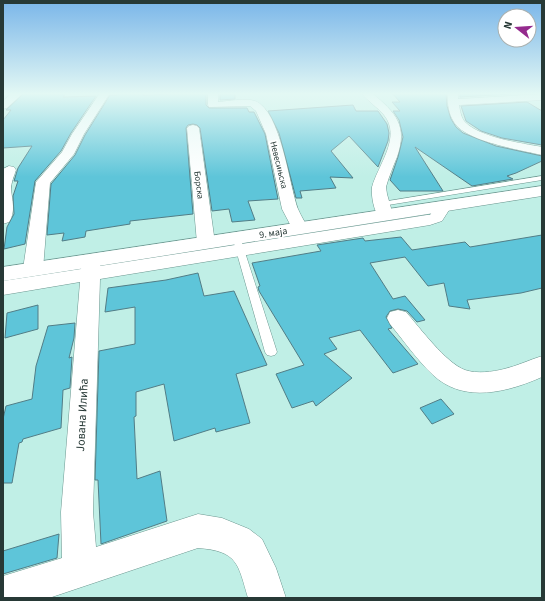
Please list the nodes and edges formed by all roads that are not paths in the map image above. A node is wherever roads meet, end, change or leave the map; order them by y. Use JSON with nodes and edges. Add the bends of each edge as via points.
{"nodes":[{"id":1,"x":87,"y":121,"type":"edge"},
{"id":2,"x":268,"y":121,"type":"edge"},
{"id":3,"x":393,"y":121,"type":"edge"},
{"id":4,"x":459,"y":121,"type":"edge"},
{"id":5,"x":193,"y":128,"type":"dead end"},
{"id":6,"x":542,"y":151,"type":"edge"},
{"id":7,"x":9,"y":170,"type":"dead end"},
{"id":8,"x":542,"y":178,"type":"edge"},
{"id":9,"x":542,"y":191,"type":"edge"},
{"id":10,"x":443,"y":207,"type":"junction"},
{"id":11,"x":384,"y":210,"type":"junction"},
{"id":12,"x":3,"y":219,"type":"edge"},
{"id":13,"x":300,"y":228,"type":"junction"},
{"id":14,"x":206,"y":243,"type":"junction"},
{"id":15,"x":238,"y":244,"type":"junction"},
{"id":16,"x":90,"y":267,"type":"junction"},
{"id":17,"x":33,"y":269,"type":"junction"},
{"id":18,"x":3,"y":274,"type":"edge"},
{"id":19,"x":3,"y":288,"type":"edge"},
{"id":20,"x":398,"y":318,"type":"dead end"},
{"id":21,"x":271,"y":352,"type":"dead end"},
{"id":22,"x":542,"y":366,"type":"edge"},
{"id":23,"x":80,"y":570,"type":"junction"},
{"id":24,"x":3,"y":595,"type":"edge"},
{"id":25,"x":267,"y":598,"type":"edge"}],
"edges":[{"from":1,"to":17,"type":"street","via":[[68,154],[43,182]]},
{"from":2,"to":13,"type":"street","name":"Невесињска","via":[[290,209]]},
{"from":3,"to":11,"type":"street","via":[[396,128],[394,146],[380,181],[379,194]]},
{"from":4,"to":6,"type":"street","via":[[462,126],[475,132]]},
{"from":5,"to":14,"type":"street","name":"Борска"},
{"from":7,"to":12,"type":"street","via":[[4,188],[6,201]]},
{"from":8,"to":11,"type":"lane"},
{"from":9,"to":10,"type":"main road","name":"9. маја"},
{"from":10,"to":11,"type":"main road","name":"9. маја"},
{"from":10,"to":15,"type":"street","via":[[436,218],[430,220]]},
{"from":11,"to":13,"type":"main road","name":"9. маја"},
{"from":13,"to":15,"type":"main road","name":"9. маја"},
{"from":14,"to":15,"type":"main road","name":"9. маја"},
{"from":14,"to":16,"type":"main road","name":"9. маја"},
{"from":15,"to":16,"type":"street"},
{"from":15,"to":21,"type":"lane"},
{"from":16,"to":17,"type":"main road","name":"9. маја"},
{"from":16,"to":19,"type":"street"},
{"from":16,"to":23,"type":"street","name":"Јована Илића","via":[[77,512]]},
{"from":17,"to":18,"type":"main road","name":"9. маја"},
{"from":20,"to":22,"type":"street","via":[[444,370],[459,379],[484,384],[518,377]]},
{"from":23,"to":24,"type":"street"},
{"from":23,"to":25,"type":"street","via":[[198,531],[216,531],[247,549],[254,559]]}]}
